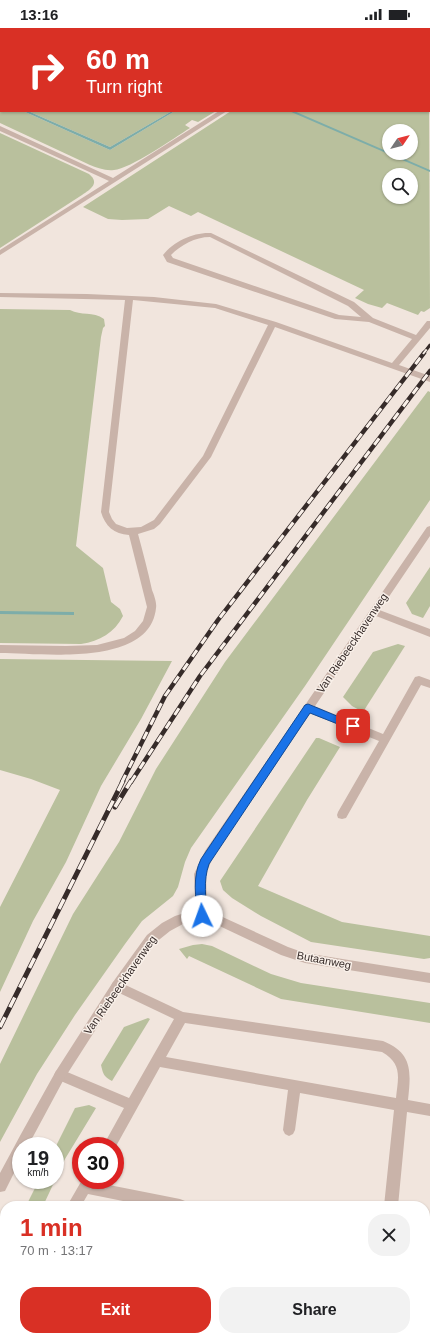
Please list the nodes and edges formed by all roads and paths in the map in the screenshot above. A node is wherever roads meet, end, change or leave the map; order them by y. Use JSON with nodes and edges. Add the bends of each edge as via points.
{"nodes":[{"id":1,"x":222,"y":112,"type":"edge"},
{"id":2,"x":0,"y":128,"type":"edge"},
{"id":3,"x":114,"y":181,"type":"junction"},
{"id":4,"x":0,"y":254,"type":"edge"},
{"id":5,"x":0,"y":295,"type":"edge"},
{"id":6,"x":129,"y":298,"type":"junction"},
{"id":7,"x":370,"y":320,"type":"junction"},
{"id":8,"x":430,"y":323,"type":"edge"},
{"id":9,"x":273,"y":324,"type":"junction"},
{"id":10,"x":417,"y":338,"type":"junction"},
{"id":11,"x":394,"y":366,"type":"junction"},
{"id":12,"x":430,"y":379,"type":"edge"},
{"id":13,"x":430,"y":529,"type":"edge"},
{"id":14,"x":133,"y":532,"type":"junction"},
{"id":15,"x":374,"y":612,"type":"junction"},
{"id":16,"x":430,"y":633,"type":"edge"},
{"id":17,"x":0,"y":649,"type":"edge"},
{"id":18,"x":430,"y":684,"type":"edge"},
{"id":19,"x":308,"y":708,"type":"junction"},
{"id":20,"x":385,"y":740,"type":"junction"},
{"id":21,"x":342,"y":815,"type":"dead end"},
{"id":22,"x":202,"y":916,"type":"junction"},
{"id":23,"x":430,"y":978,"type":"edge"},
{"id":24,"x":117,"y":986,"type":"junction"},
{"id":25,"x":182,"y":1017,"type":"junction"},
{"id":26,"x":157,"y":1061,"type":"junction"},
{"id":27,"x":60,"y":1075,"type":"junction"},
{"id":28,"x":295,"y":1086,"type":"junction"},
{"id":29,"x":132,"y":1105,"type":"junction"},
{"id":30,"x":402,"y":1105,"type":"junction"},
{"id":31,"x":430,"y":1110,"type":"edge"},
{"id":32,"x":289,"y":1130,"type":"dead end"},
{"id":33,"x":114,"y":1137,"type":"edge"},
{"id":34,"x":0,"y":1186,"type":"edge"},
{"id":35,"x":84,"y":1189,"type":"edge"},
{"id":36,"x":111,"y":1189,"type":"edge"},
{"id":37,"x":77,"y":1201,"type":"edge"},
{"id":38,"x":160,"y":1201,"type":"edge"},
{"id":39,"x":392,"y":1201,"type":"edge"}],
"edges":[{"from":1,"to":3,"type":"street"},
{"from":2,"to":3,"type":"street"},
{"from":3,"to":4,"type":"street"},
{"from":5,"to":6,"type":"street"},
{"from":6,"to":9,"type":"street","via":[[216,306]]},
{"from":6,"to":14,"type":"street","via":[[105,512],[110,524],[120,530]]},
{"from":7,"to":7,"type":"street","via":[[351,304],[211,235],[194,236],[167,255],[170,260],[338,318]]},
{"from":7,"to":10,"type":"street"},
{"from":8,"to":10,"type":"street"},
{"from":9,"to":11,"type":"street"},
{"from":9,"to":14,"type":"street","via":[[208,457],[157,522],[151,527]]},
{"from":10,"to":11,"type":"street"},
{"from":11,"to":12,"type":"street"},
{"from":13,"to":15,"type":"street","name":"Van Riebeeckhavenweg"},
{"from":14,"to":17,"type":"street","via":[[152,607],[150,617],[140,632],[117,644],[87,650]]},
{"from":15,"to":16,"type":"street"},
{"from":15,"to":19,"type":"street","name":"Van Riebeeckhavenweg"},
{"from":18,"to":20,"type":"street","via":[[419,680]]},
{"from":19,"to":20,"type":"street"},
{"from":19,"to":22,"type":"street","name":"Van Riebeeckhavenweg","via":[[204,862],[200,874]]},
{"from":20,"to":21,"type":"street"},
{"from":22,"to":23,"type":"street","name":"Butaanweg","via":[[212,917],[305,958]]},
{"from":22,"to":24,"type":"street","name":"Van Riebeeckhavenweg","via":[[179,920],[158,932]]},
{"from":24,"to":25,"type":"street"},
{"from":24,"to":27,"type":"street","name":"Van Riebeeckhavenweg"},
{"from":25,"to":26,"type":"street"},
{"from":25,"to":30,"type":"street","via":[[383,1047],[393,1052],[401,1060],[404,1068]]},
{"from":26,"to":28,"type":"street"},
{"from":26,"to":29,"type":"street"},
{"from":27,"to":29,"type":"street"},
{"from":27,"to":34,"type":"street","name":"Van Riebeeckhavenweg"},
{"from":28,"to":30,"type":"street"},
{"from":28,"to":32,"type":"street"},
{"from":29,"to":33,"type":"street"},
{"from":30,"to":31,"type":"street"},
{"from":30,"to":39,"type":"street"},
{"from":35,"to":37,"type":"street"},
{"from":36,"to":38,"type":"street"}]}
